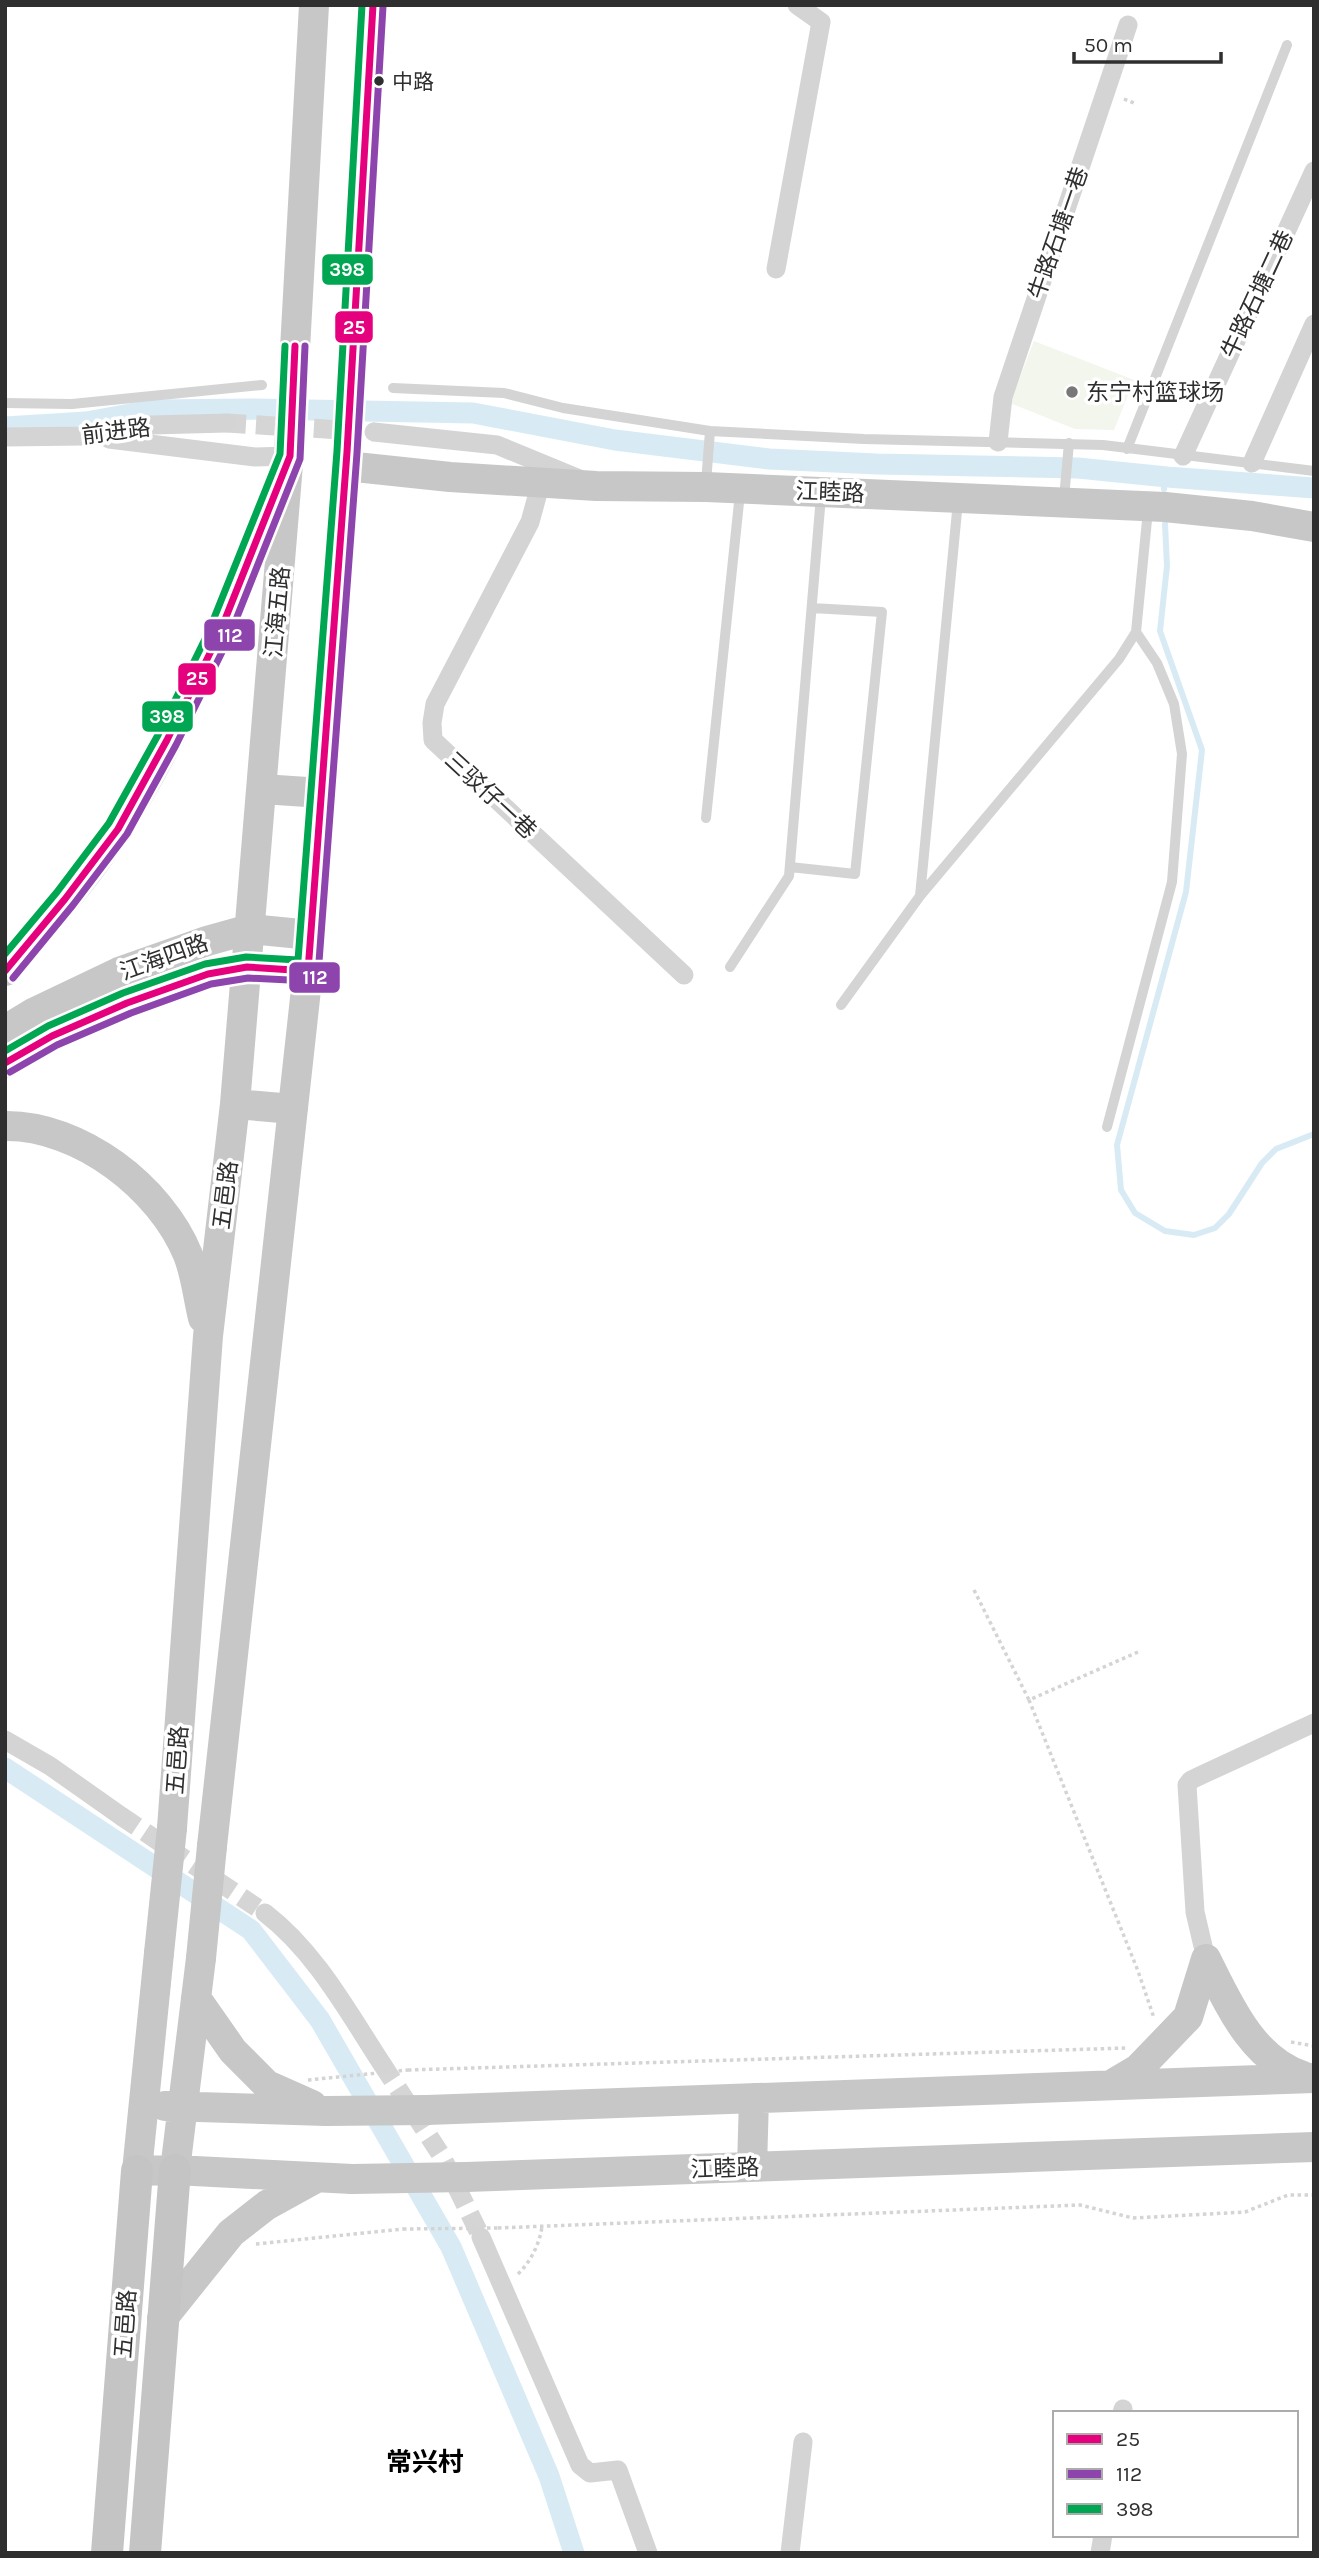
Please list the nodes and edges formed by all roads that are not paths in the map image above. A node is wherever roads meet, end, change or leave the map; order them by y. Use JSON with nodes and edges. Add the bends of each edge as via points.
{"nodes":[{"id":1,"x":314,"y":5,"type":"edge"},
{"id":2,"x":373,"y":5,"type":"edge"},
{"id":3,"x":797,"y":5,"type":"edge"},
{"id":4,"x":1128,"y":26,"type":"dead end"},
{"id":5,"x":1287,"y":45,"type":"dead end"},
{"id":6,"x":1314,"y":171,"type":"edge"},
{"id":7,"x":776,"y":269,"type":"dead end"},
{"id":8,"x":1314,"y":324,"type":"edge"},
{"id":9,"x":262,"y":385,"type":"dead end"},
{"id":10,"x":393,"y":388,"type":"dead end"},
{"id":11,"x":5,"y":403,"type":"edge"},
{"id":12,"x":227,"y":423,"type":"tunnel mouth"},
{"id":13,"x":710,"y":431,"type":"junction"},
{"id":14,"x":374,"y":432,"type":"tunnel mouth"},
{"id":15,"x":84,"y":436,"type":"junction"},
{"id":16,"x":5,"y":438,"type":"edge"},
{"id":17,"x":998,"y":442,"type":"junction"},
{"id":18,"x":1068,"y":444,"type":"junction"},
{"id":19,"x":1127,"y":449,"type":"junction"},
{"id":20,"x":289,"y":454,"type":"junction"},
{"id":21,"x":1183,"y":456,"type":"junction"},
{"id":22,"x":346,"y":459,"type":"junction"},
{"id":23,"x":1252,"y":463,"type":"junction"},
{"id":24,"x":1314,"y":471,"type":"edge"},
{"id":25,"x":541,"y":482,"type":"junction"},
{"id":26,"x":596,"y":486,"type":"junction"},
{"id":27,"x":706,"y":487,"type":"junction"},
{"id":28,"x":741,"y":489,"type":"junction"},
{"id":29,"x":821,"y":492,"type":"junction"},
{"id":30,"x":958,"y":497,"type":"junction"},
{"id":31,"x":1064,"y":500,"type":"junction"},
{"id":32,"x":1148,"y":506,"type":"junction"},
{"id":33,"x":1314,"y":527,"type":"edge"},
{"id":34,"x":812,"y":608,"type":"junction"},
{"id":35,"x":1136,"y":632,"type":"junction"},
{"id":36,"x":262,"y":789,"type":"junction"},
{"id":37,"x":322,"y":793,"type":"junction"},
{"id":38,"x":706,"y":818,"type":"dead end"},
{"id":39,"x":790,"y":867,"type":"junction"},
{"id":40,"x":920,"y":896,"type":"junction"},
{"id":41,"x":250,"y":929,"type":"junction"},
{"id":42,"x":311,"y":935,"type":"junction"},
{"id":43,"x":247,"y":967,"type":"junction"},
{"id":44,"x":730,"y":967,"type":"dead end"},
{"id":45,"x":5,"y":971,"type":"edge"},
{"id":46,"x":308,"y":971,"type":"junction"},
{"id":47,"x":119,"y":972,"type":"junction"},
{"id":48,"x":684,"y":975,"type":"dead end"},
{"id":49,"x":127,"y":1003,"type":"junction"},
{"id":50,"x":841,"y":1004,"type":"dead end"},
{"id":51,"x":5,"y":1030,"type":"edge"},
{"id":52,"x":5,"y":1063,"type":"edge"},
{"id":53,"x":235,"y":1104,"type":"junction"},
{"id":54,"x":293,"y":1109,"type":"junction"},
{"id":55,"x":5,"y":1126,"type":"edge"},
{"id":56,"x":1107,"y":1127,"type":"dead end"},
{"id":57,"x":208,"y":1336,"type":"junction"},
{"id":58,"x":1314,"y":1723,"type":"edge"},
{"id":59,"x":5,"y":1740,"type":"edge"},
{"id":60,"x":121,"y":1816,"type":"tunnel mouth"},
{"id":61,"x":265,"y":1913,"type":"tunnel mouth"},
{"id":62,"x":1206,"y":1959,"type":"junction"},
{"id":63,"x":196,"y":1998,"type":"junction"},
{"id":64,"x":382,"y":2064,"type":"tunnel mouth"},
{"id":65,"x":1311,"y":2078,"type":"edge"},
{"id":66,"x":1111,"y":2085,"type":"junction"},
{"id":67,"x":754,"y":2098,"type":"junction"},
{"id":68,"x":145,"y":2105,"type":"junction"},
{"id":69,"x":184,"y":2107,"type":"junction"},
{"id":70,"x":326,"y":2111,"type":"junction"},
{"id":71,"x":1314,"y":2147,"type":"edge"},
{"id":72,"x":752,"y":2167,"type":"junction"},
{"id":73,"x":175,"y":2170,"type":"junction"},
{"id":74,"x":137,"y":2171,"type":"junction"},
{"id":75,"x":316,"y":2178,"type":"junction"},
{"id":76,"x":490,"y":2233,"type":"tunnel mouth"},
{"id":77,"x":162,"y":2319,"type":"junction"},
{"id":78,"x":122,"y":2362,"type":"junction"},
{"id":79,"x":159,"y":2364,"type":"junction"},
{"id":80,"x":803,"y":2442,"type":"dead end"},
{"id":81,"x":107,"y":2553,"type":"edge"},
{"id":82,"x":145,"y":2553,"type":"edge"},
{"id":83,"x":648,"y":2553,"type":"edge"},
{"id":84,"x":790,"y":2553,"type":"edge"}],
"edges":[{"from":1,"to":20,"type":"main road","name":"江海五路","bridge":true},
{"from":2,"to":22,"type":"main road","bridge":true},
{"from":3,"to":7,"type":"street","via":[[821,22]]},
{"from":4,"to":17,"type":"street","name":"牛路石塘一巷","via":[[1003,397]]},
{"from":5,"to":19,"type":"lane"},
{"from":6,"to":21,"type":"street","name":"牛路石塘二巷"},
{"from":8,"to":23,"type":"street"},
{"from":9,"to":11,"type":"lane","via":[[72,404]]},
{"from":10,"to":13,"type":"lane","via":[[504,393],[563,408]]},
{"from":12,"to":15,"type":"street","name":"前进路","via":[[152,425]]},
{"from":13,"to":17,"type":"lane"},
{"from":13,"to":27,"type":"lane"},
{"from":14,"to":26,"type":"street","via":[[497,445]]},
{"from":15,"to":16,"type":"street","name":"前进路"},
{"from":15,"to":20,"type":"street","via":[[256,457]]},
{"from":17,"to":18,"type":"lane"},
{"from":18,"to":19,"type":"lane"},
{"from":18,"to":31,"type":"lane"},
{"from":19,"to":21,"type":"lane"},
{"from":20,"to":36,"type":"main road","name":"江海五路"},
{"from":20,"to":45,"type":"main road","via":[[218,637],[167,740],[118,829]]},
{"from":21,"to":23,"type":"lane"},
{"from":22,"to":25,"type":"main road","name":"江睦路","via":[[450,477]]},
{"from":22,"to":37,"type":"main road"},
{"from":23,"to":24,"type":"lane"},
{"from":25,"to":26,"type":"main road","name":"江睦路"},
{"from":25,"to":48,"type":"street","name":"三驳仔一巷","via":[[530,522],[435,704],[433,740]]},
{"from":26,"to":27,"type":"main road","name":"江睦路"},
{"from":27,"to":28,"type":"main road","name":"江睦路"},
{"from":28,"to":29,"type":"main road","name":"江睦路"},
{"from":28,"to":38,"type":"lane"},
{"from":29,"to":30,"type":"main road","name":"江睦路"},
{"from":29,"to":34,"type":"lane"},
{"from":30,"to":31,"type":"main road","name":"江睦路"},
{"from":30,"to":40,"type":"lane"},
{"from":31,"to":32,"type":"main road","name":"江睦路"},
{"from":32,"to":33,"type":"main road","name":"江睦路"},
{"from":32,"to":35,"type":"lane"},
{"from":34,"to":39,"type":"lane"},
{"from":34,"to":39,"type":"lane","via":[[882,612],[855,874]]},
{"from":35,"to":40,"type":"lane","via":[[1119,659]]},
{"from":35,"to":56,"type":"lane","via":[[1157,663],[1174,704],[1182,754],[1172,882]]},
{"from":36,"to":37,"type":"main road"},
{"from":36,"to":41,"type":"main road","name":"江海五路"},
{"from":37,"to":42,"type":"main road"},
{"from":39,"to":44,"type":"lane","via":[[789,876]]},
{"from":40,"to":50,"type":"lane"},
{"from":41,"to":42,"type":"main road"},
{"from":41,"to":43,"type":"main road","name":"江海五路"},
{"from":41,"to":47,"type":"main road","name":"江海四路"},
{"from":42,"to":46,"type":"main road"},
{"from":43,"to":46,"type":"main road","name":"江海四路"},
{"from":43,"to":49,"type":"main road","name":"江海四路","via":[[208,974]]},
{"from":43,"to":53,"type":"main road","name":"五邑路"},
{"from":46,"to":54,"type":"main road","name":"五邑路"},
{"from":47,"to":49,"type":"main road"},
{"from":47,"to":51,"type":"main road","name":"江海四路"},
{"from":49,"to":52,"type":"main road","name":"江海四路"},
{"from":53,"to":54,"type":"main road"},
{"from":53,"to":57,"type":"main road","name":"五邑路"},
{"from":54,"to":63,"type":"main road","name":"五邑路","bridge":true},
{"from":55,"to":57,"type":"main road","via":[[67,1138],[113,1163],[160,1206],[188,1255]]},
{"from":57,"to":68,"type":"main road","name":"五邑路","bridge":true,"via":[[172,1828]]},
{"from":58,"to":62,"type":"street","via":[[1187,1785],[1195,1912]]},
{"from":59,"to":60,"type":"street"},
{"from":61,"to":64,"type":"street","via":[[284,1927],[325,1978]]},
{"from":62,"to":65,"type":"main road","via":[[1234,2014],[1268,2058],[1287,2071]]},
{"from":62,"to":66,"type":"main road","via":[[1188,2017],[1138,2069]]},
{"from":63,"to":69,"type":"main road","name":"五邑路"},
{"from":63,"to":70,"type":"main road","via":[[233,2051],[267,2085]]},
{"from":65,"to":66,"type":"main road"},
{"from":66,"to":67,"type":"main road"},
{"from":67,"to":70,"type":"main road","bridge":true},
{"from":67,"to":72,"type":"main road"},
{"from":68,"to":69,"type":"main road"},
{"from":68,"to":74,"type":"main road","name":"五邑路"},
{"from":69,"to":70,"type":"main road"},
{"from":69,"to":73,"type":"main road","name":"五邑路"},
{"from":71,"to":72,"type":"main road","name":"江睦路"},
{"from":72,"to":75,"type":"main road","name":"江睦路","bridge":true},
{"from":73,"to":74,"type":"main road","name":"江睦路"},
{"from":73,"to":75,"type":"main road","name":"江睦路"},
{"from":73,"to":77,"type":"highway","name":"五邑路"},
{"from":74,"to":78,"type":"highway","name":"五邑路"},
{"from":75,"to":77,"type":"main road","via":[[267,2205],[231,2233]]},
{"from":76,"to":83,"type":"street","via":[[504,2287],[580,2465],[590,2473],[618,2470]]},
{"from":77,"to":79,"type":"highway","name":"五邑路"},
{"from":78,"to":79,"type":"highway"},
{"from":78,"to":81,"type":"highway","name":"五邑路"},
{"from":79,"to":82,"type":"highway","name":"五邑路"},
{"from":80,"to":84,"type":"street"}]}
